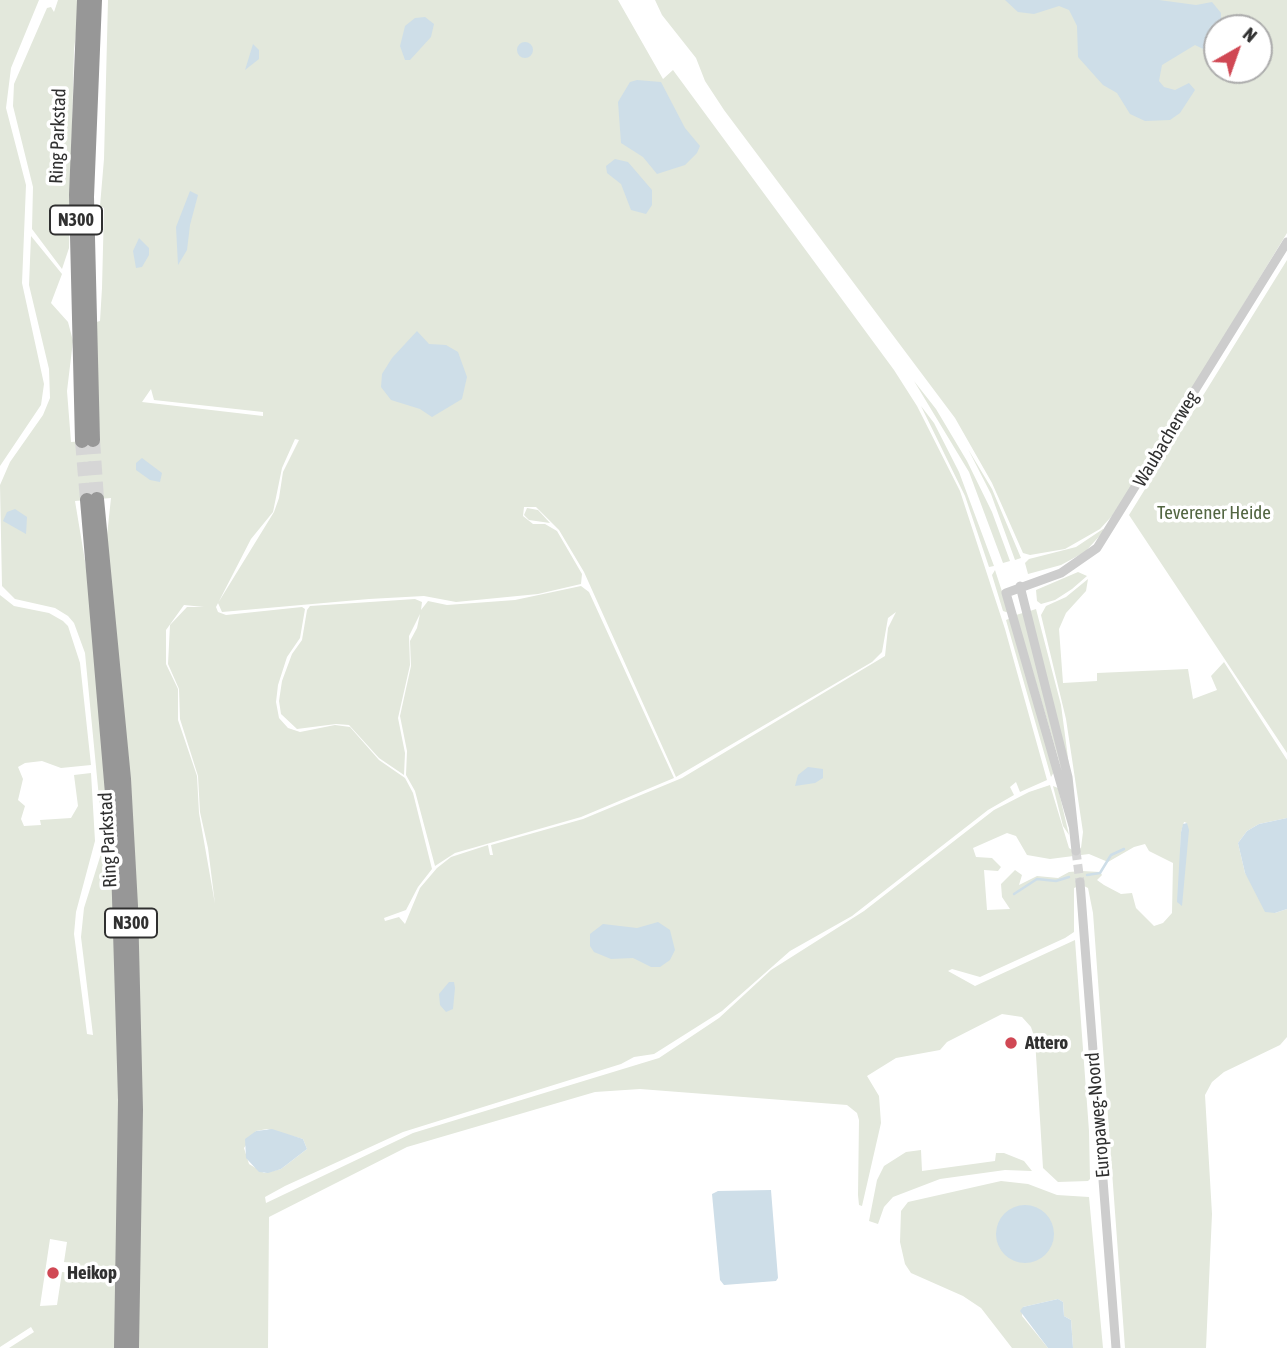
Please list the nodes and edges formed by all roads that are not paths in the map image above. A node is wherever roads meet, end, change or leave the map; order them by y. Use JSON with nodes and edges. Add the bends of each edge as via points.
{"nodes":[{"id":1,"x":84,"y":0,"type":"edge"},
{"id":2,"x":95,"y":0,"type":"edge"},
{"id":3,"x":1287,"y":242,"type":"edge"},
{"id":4,"x":1020,"y":586,"type":"junction"},
{"id":5,"x":1073,"y":826,"type":"junction"},
{"id":6,"x":1076,"y":851,"type":"tunnel mouth"},
{"id":7,"x":1080,"y":882,"type":"tunnel mouth"},
{"id":8,"x":121,"y":1348,"type":"edge"},
{"id":9,"x":132,"y":1348,"type":"edge"},
{"id":10,"x":1115,"y":1348,"type":"edge"}],
"edges":[{"from":1,"to":2,"type":"highway","name":"Ring Parkstad","number":"N300","via":[[75,195],[88,440],[87,197]]},
{"from":3,"to":4,"type":"street","name":"Waubacherweg","via":[[1107,536],[1079,563]]},
{"from":4,"to":5,"type":"street","via":[[1068,777]]},
{"from":4,"to":5,"type":"street","name":"Waubacherweg","via":[[1006,593]]},
{"from":5,"to":6,"type":"street"},
{"from":7,"to":10,"type":"street","name":"Europaweg-Noord"},
{"from":8,"to":9,"type":"highway","name":"Ring Parkstad","number":"N300","via":[[125,1100],[118,864],[92,500],[124,779],[131,906],[136,1110]]}]}
